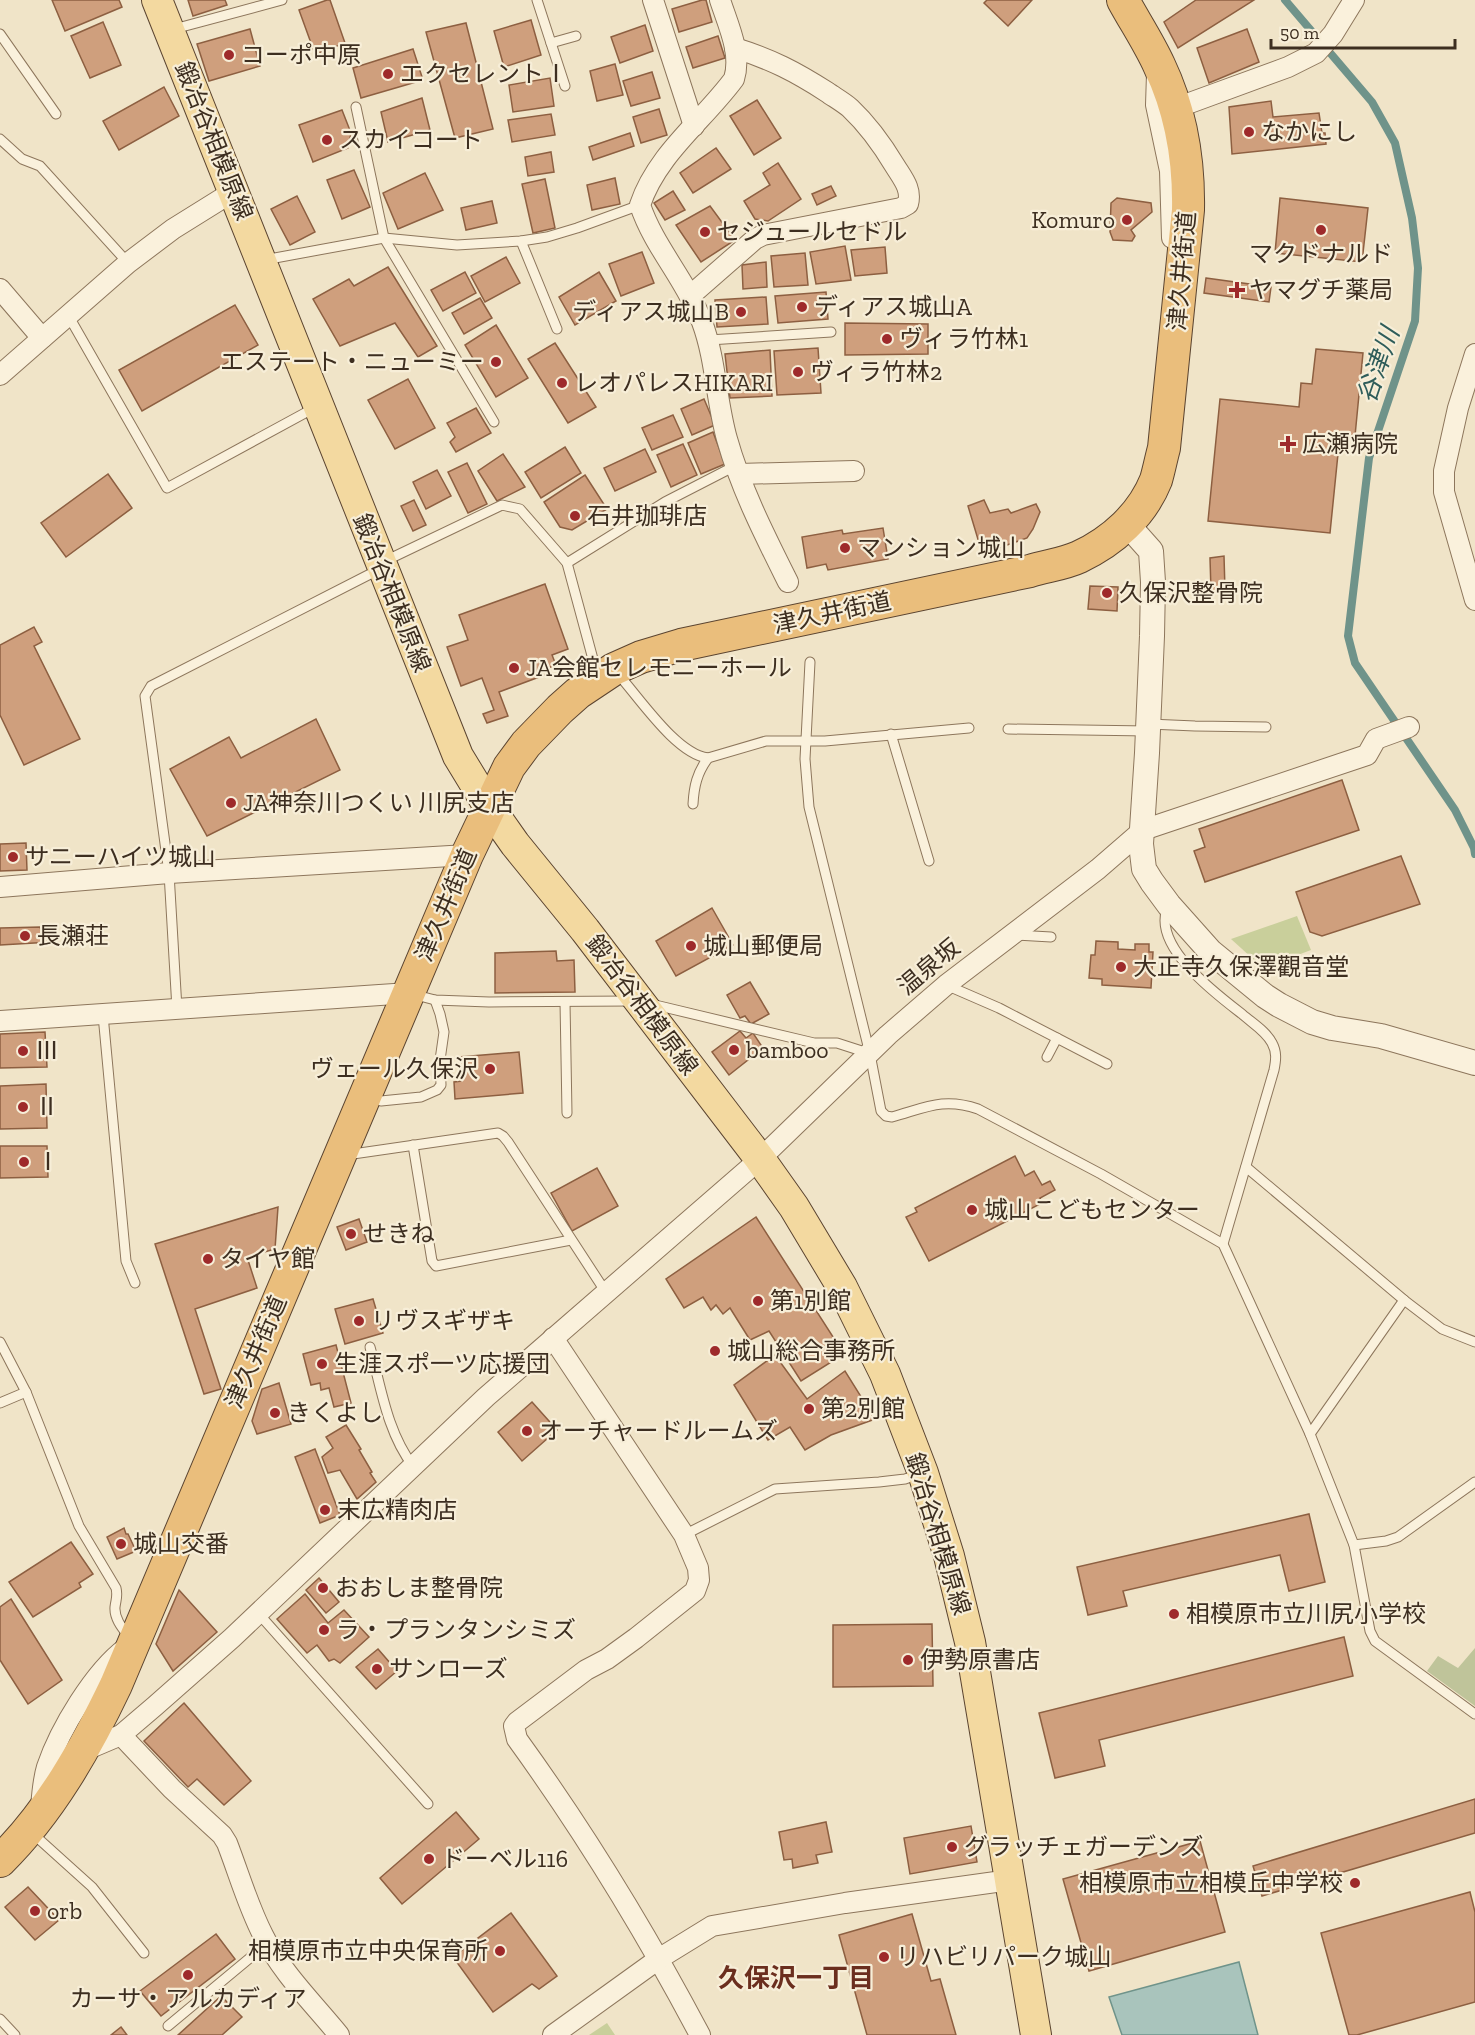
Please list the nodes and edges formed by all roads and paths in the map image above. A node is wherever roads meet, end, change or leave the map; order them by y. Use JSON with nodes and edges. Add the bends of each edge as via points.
{"nodes":[{"id":1,"x":157,"y":0,"type":"edge"},
{"id":2,"x":282,"y":0,"type":"edge"},
{"id":3,"x":537,"y":0,"type":"edge"},
{"id":4,"x":653,"y":0,"type":"edge"},
{"id":5,"x":720,"y":0,"type":"edge"},
{"id":6,"x":1123,"y":0,"type":"edge"},
{"id":7,"x":1354,"y":0,"type":"edge"},
{"id":8,"x":169,"y":31,"type":"junction"},
{"id":9,"x":0,"y":33,"type":"edge"},
{"id":10,"x":576,"y":36,"type":"dead end"},
{"id":11,"x":551,"y":43,"type":"junction"},
{"id":12,"x":735,"y":48,"type":"junction"},
{"id":13,"x":1159,"y":64,"type":"junction"},
{"id":14,"x":565,"y":86,"type":"dead end"},
{"id":15,"x":356,"y":107,"type":"dead end"},
{"id":16,"x":1176,"y":108,"type":"junction"},
{"id":17,"x":56,"y":114,"type":"dead end"},
{"id":18,"x":694,"y":126,"type":"junction"},
{"id":19,"x":0,"y":140,"type":"edge"},
{"id":20,"x":234,"y":191,"type":"junction"},
{"id":21,"x":640,"y":205,"type":"junction"},
{"id":22,"x":384,"y":237,"type":"junction"},
{"id":23,"x":520,"y":241,"type":"junction"},
{"id":24,"x":261,"y":261,"type":"junction"},
{"id":25,"x":128,"y":262,"type":"junction"},
{"id":26,"x":1181,"y":278,"type":"junction"},
{"id":27,"x":0,"y":289,"type":"edge"},
{"id":28,"x":691,"y":295,"type":"junction"},
{"id":29,"x":68,"y":315,"type":"junction"},
{"id":30,"x":557,"y":328,"type":"dead end"},
{"id":31,"x":831,"y":332,"type":"dead end"},
{"id":32,"x":42,"y":338,"type":"junction"},
{"id":33,"x":709,"y":340,"type":"junction"},
{"id":34,"x":1475,"y":354,"type":"edge"},
{"id":35,"x":0,"y":375,"type":"edge"},
{"id":36,"x":318,"y":406,"type":"junction"},
{"id":37,"x":494,"y":422,"type":"dead end"},
{"id":38,"x":737,"y":470,"type":"junction"},
{"id":39,"x":854,"y":471,"type":"dead end"},
{"id":40,"x":1127,"y":524,"type":"junction"},
{"id":41,"x":567,"y":563,"type":"junction"},
{"id":42,"x":381,"y":566,"type":"junction"},
{"id":43,"x":788,"y":582,"type":"dead end"},
{"id":44,"x":1475,"y":600,"type":"edge"},
{"id":45,"x":810,"y":662,"type":"dead end"},
{"id":46,"x":606,"y":674,"type":"junction"},
{"id":47,"x":1148,"y":727,"type":"junction"},
{"id":48,"x":1266,"y":727,"type":"dead end"},
{"id":49,"x":1409,"y":727,"type":"dead end"},
{"id":50,"x":969,"y":728,"type":"dead end"},
{"id":51,"x":1008,"y":729,"type":"dead end"},
{"id":52,"x":891,"y":734,"type":"junction"},
{"id":53,"x":805,"y":741,"type":"junction"},
{"id":54,"x":708,"y":758,"type":"junction"},
{"id":55,"x":693,"y":804,"type":"dead end"},
{"id":56,"x":489,"y":807,"type":"junction"},
{"id":57,"x":1143,"y":830,"type":"junction"},
{"id":58,"x":467,"y":855,"type":"junction"},
{"id":59,"x":929,"y":861,"type":"dead end"},
{"id":60,"x":169,"y":873,"type":"junction"},
{"id":61,"x":0,"y":887,"type":"edge"},
{"id":62,"x":1169,"y":905,"type":"junction"},
{"id":63,"x":1010,"y":935,"type":"junction"},
{"id":64,"x":1051,"y":937,"type":"dead end"},
{"id":65,"x":946,"y":985,"type":"junction"},
{"id":66,"x":422,"y":997,"type":"junction"},
{"id":67,"x":565,"y":1002,"type":"junction"},
{"id":68,"x":640,"y":1002,"type":"junction"},
{"id":69,"x":177,"y":1009,"type":"junction"},
{"id":70,"x":104,"y":1015,"type":"junction"},
{"id":71,"x":0,"y":1021,"type":"edge"},
{"id":72,"x":1057,"y":1038,"type":"junction"},
{"id":73,"x":870,"y":1054,"type":"junction"},
{"id":74,"x":1047,"y":1057,"type":"dead end"},
{"id":75,"x":1475,"y":1063,"type":"edge"},
{"id":76,"x":1107,"y":1064,"type":"dead end"},
{"id":77,"x":381,"y":1101,"type":"dead end"},
{"id":78,"x":567,"y":1113,"type":"dead end"},
{"id":79,"x":413,"y":1145,"type":"junction"},
{"id":80,"x":341,"y":1155,"type":"junction"},
{"id":81,"x":760,"y":1159,"type":"junction"},
{"id":82,"x":1246,"y":1167,"type":"junction"},
{"id":83,"x":571,"y":1240,"type":"junction"},
{"id":84,"x":1222,"y":1244,"type":"junction"},
{"id":85,"x":135,"y":1283,"type":"dead end"},
{"id":86,"x":606,"y":1293,"type":"junction"},
{"id":87,"x":1404,"y":1300,"type":"junction"},
{"id":88,"x":553,"y":1338,"type":"junction"},
{"id":89,"x":0,"y":1342,"type":"edge"},
{"id":90,"x":1475,"y":1342,"type":"edge"},
{"id":91,"x":370,"y":1347,"type":"dead end"},
{"id":92,"x":26,"y":1392,"type":"junction"},
{"id":93,"x":0,"y":1403,"type":"edge"},
{"id":94,"x":1310,"y":1434,"type":"junction"},
{"id":95,"x":412,"y":1466,"type":"junction"},
{"id":96,"x":922,"y":1473,"type":"junction"},
{"id":97,"x":1475,"y":1482,"type":"edge"},
{"id":98,"x":684,"y":1535,"type":"junction"},
{"id":99,"x":1354,"y":1545,"type":"junction"},
{"id":100,"x":258,"y":1613,"type":"junction"},
{"id":101,"x":134,"y":1642,"type":"junction"},
{"id":102,"x":1475,"y":1714,"type":"edge"},
{"id":103,"x":121,"y":1735,"type":"junction"},
{"id":104,"x":81,"y":1752,"type":"junction"},
{"id":105,"x":428,"y":1804,"type":"dead end"},
{"id":106,"x":34,"y":1822,"type":"junction"},
{"id":107,"x":0,"y":1862,"type":"edge"},
{"id":108,"x":1010,"y":1880,"type":"junction"},
{"id":109,"x":268,"y":1943,"type":"junction"},
{"id":110,"x":144,"y":1953,"type":"dead end"},
{"id":111,"x":660,"y":1958,"type":"junction"},
{"id":112,"x":0,"y":2019,"type":"edge"},
{"id":113,"x":168,"y":2026,"type":"dead end"},
{"id":114,"x":15,"y":2035,"type":"edge"},
{"id":115,"x":339,"y":2035,"type":"edge"},
{"id":116,"x":553,"y":2035,"type":"edge"},
{"id":117,"x":700,"y":2035,"type":"edge"},
{"id":118,"x":1036,"y":2035,"type":"edge"}],
"edges":[{"from":1,"to":8,"type":"main road","name":"鍛冶谷相模原線"},
{"from":2,"to":8,"type":"lane"},
{"from":3,"to":11,"type":"lane"},
{"from":4,"to":18,"type":"street"},
{"from":5,"to":12,"type":"street"},
{"from":6,"to":13,"type":"highway","name":"津久井街道"},
{"from":7,"to":16,"type":"street","via":[[1316,53]]},
{"from":8,"to":20,"type":"main road","name":"鍛冶谷相模原線"},
{"from":9,"to":17,"type":"lane"},
{"from":10,"to":11,"type":"lane"},
{"from":11,"to":14,"type":"lane"},
{"from":12,"to":18,"type":"street","via":[[734,79]]},
{"from":12,"to":28,"type":"street","via":[[777,63],[848,106],[891,159],[910,195],[908,204],[901,208],[754,238]]},
{"from":13,"to":16,"type":"highway","name":"津久井街道"},
{"from":13,"to":26,"type":"street","via":[[1156,105],[1170,171],[1174,260]]},
{"from":15,"to":22,"type":"lane"},
{"from":16,"to":26,"type":"highway","name":"津久井街道","via":[[1189,186]]},
{"from":18,"to":21,"type":"street","via":[[659,165]]},
{"from":19,"to":25,"type":"lane","via":[[22,159],[40,166]]},
{"from":20,"to":24,"type":"main road","name":"鍛冶谷相模原線"},
{"from":20,"to":25,"type":"street"},
{"from":21,"to":23,"type":"lane","via":[[548,237]]},
{"from":21,"to":28,"type":"street","via":[[654,236]]},
{"from":22,"to":23,"type":"lane","via":[[457,245]]},
{"from":22,"to":24,"type":"lane"},
{"from":22,"to":37,"type":"lane"},
{"from":23,"to":30,"type":"lane"},
{"from":24,"to":36,"type":"main road","name":"鍛冶谷相模原線"},
{"from":25,"to":29,"type":"street"},
{"from":26,"to":40,"type":"highway","name":"津久井街道","via":[[1164,448],[1156,479]]},
{"from":27,"to":32,"type":"street"},
{"from":28,"to":33,"type":"street"},
{"from":29,"to":32,"type":"street"},
{"from":29,"to":36,"type":"lane","via":[[167,488]]},
{"from":31,"to":33,"type":"lane"},
{"from":32,"to":35,"type":"street"},
{"from":33,"to":38,"type":"street","via":[[721,415]]},
{"from":34,"to":44,"type":"street","via":[[1458,408],[1443,492]]},
{"from":36,"to":42,"type":"main road","name":"鍛冶谷相模原線"},
{"from":38,"to":39,"type":"street"},
{"from":38,"to":41,"type":"lane","via":[[665,502]]},
{"from":38,"to":43,"type":"street"},
{"from":40,"to":46,"type":"highway","name":"津久井街道","via":[[1109,541],[1078,558],[681,645],[641,657]]},
{"from":40,"to":47,"type":"street","via":[[1151,551]]},
{"from":41,"to":42,"type":"lane","via":[[520,508],[502,505]]},
{"from":41,"to":46,"type":"lane"},
{"from":42,"to":56,"type":"main road","name":"鍛冶谷相模原線","via":[[451,741]]},
{"from":42,"to":60,"type":"lane","via":[[147,691],[144,701]]},
{"from":45,"to":53,"type":"lane"},
{"from":46,"to":54,"type":"lane","via":[[673,738]]},
{"from":46,"to":56,"type":"highway","name":"津久井街道","via":[[560,710],[526,744],[509,767]]},
{"from":47,"to":48,"type":"lane"},
{"from":47,"to":51,"type":"lane"},
{"from":47,"to":57,"type":"street"},
{"from":49,"to":57,"type":"street","via":[[1376,739],[1367,755]]},
{"from":50,"to":52,"type":"lane"},
{"from":52,"to":53,"type":"lane"},
{"from":52,"to":59,"type":"lane"},
{"from":53,"to":54,"type":"lane","via":[[766,741]]},
{"from":53,"to":73,"type":"lane","via":[[810,807]]},
{"from":54,"to":55,"type":"lane","via":[[694,786]]},
{"from":56,"to":58,"type":"highway","name":"津久井街道"},
{"from":56,"to":68,"type":"main road","name":"鍛冶谷相模原線"},
{"from":57,"to":62,"type":"street","via":[[1144,869]]},
{"from":57,"to":63,"type":"street","name":"温泉坂"},
{"from":58,"to":60,"type":"street"},
{"from":58,"to":66,"type":"highway","name":"津久井街道"},
{"from":60,"to":61,"type":"street"},
{"from":60,"to":69,"type":"lane"},
{"from":62,"to":75,"type":"street","via":[[1210,951],[1264,996],[1296,1014],[1332,1028],[1380,1036]]},
{"from":62,"to":82,"type":"lane","via":[[1166,922],[1170,943],[1197,976],[1265,1033],[1275,1050],[1277,1059]]},
{"from":63,"to":64,"type":"lane"},
{"from":63,"to":65,"type":"street","name":"温泉坂"},
{"from":65,"to":72,"type":"lane"},
{"from":65,"to":73,"type":"street","name":"温泉坂"},
{"from":66,"to":67,"type":"lane"},
{"from":66,"to":69,"type":"street"},
{"from":66,"to":77,"type":"lane","via":[[440,1014],[444,1032],[441,1085],[429,1094]]},
{"from":66,"to":80,"type":"highway","name":"津久井街道"},
{"from":67,"to":68,"type":"lane"},
{"from":67,"to":78,"type":"lane"},
{"from":68,"to":73,"type":"lane","via":[[814,1043],[837,1043]]},
{"from":68,"to":81,"type":"main road","name":"鍛冶谷相模原線"},
{"from":69,"to":70,"type":"street"},
{"from":70,"to":71,"type":"street"},
{"from":70,"to":85,"type":"lane","via":[[126,1261]]},
{"from":72,"to":74,"type":"lane"},
{"from":72,"to":76,"type":"lane"},
{"from":73,"to":81,"type":"street","name":"温泉坂"},
{"from":73,"to":84,"type":"lane","via":[[879,1105],[886,1116],[892,1118],[941,1103],[965,1104],[1101,1174]]},
{"from":79,"to":80,"type":"lane"},
{"from":79,"to":83,"type":"lane","via":[[492,1132],[503,1136]]},
{"from":79,"to":83,"type":"lane","via":[[436,1266]]},
{"from":80,"to":101,"type":"highway","name":"津久井街道"},
{"from":81,"to":86,"type":"street","name":"温泉坂"},
{"from":81,"to":96,"type":"main road","name":"鍛冶谷相模原線","via":[[842,1287],[885,1374]]},
{"from":82,"to":84,"type":"lane"},
{"from":82,"to":87,"type":"lane"},
{"from":83,"to":86,"type":"lane"},
{"from":84,"to":94,"type":"lane"},
{"from":86,"to":88,"type":"street","name":"温泉坂"},
{"from":87,"to":90,"type":"lane","via":[[1442,1329]]},
{"from":87,"to":94,"type":"lane"},
{"from":88,"to":95,"type":"street","name":"温泉坂"},
{"from":88,"to":98,"type":"street"},
{"from":89,"to":92,"type":"lane"},
{"from":91,"to":95,"type":"lane","via":[[392,1428]]},
{"from":92,"to":93,"type":"lane"},
{"from":92,"to":101,"type":"lane","via":[[79,1526],[116,1587],[115,1613]]},
{"from":94,"to":99,"type":"lane"},
{"from":95,"to":100,"type":"street","name":"温泉坂"},
{"from":96,"to":98,"type":"lane","via":[[888,1481],[775,1489]]},
{"from":96,"to":108,"type":"main road","name":"鍛冶谷相模原線","via":[[949,1557],[970,1642]]},
{"from":97,"to":99,"type":"lane","via":[[1398,1537]]},
{"from":98,"to":111,"type":"street","via":[[698,1568],[695,1592],[514,1726],[517,1739]]},
{"from":99,"to":102,"type":"lane","via":[[1375,1641]]},
{"from":100,"to":103,"type":"street","name":"温泉坂"},
{"from":100,"to":105,"type":"lane"},
{"from":101,"to":104,"type":"highway","name":"津久井街道"},
{"from":101,"to":106,"type":"street","via":[[101,1671],[60,1738],[47,1767]]},
{"from":103,"to":104,"type":"street","name":"温泉坂"},
{"from":103,"to":109,"type":"street","via":[[228,1843]]},
{"from":104,"to":106,"type":"highway","name":"津久井街道"},
{"from":106,"to":107,"type":"highway","name":"津久井街道"},
{"from":106,"to":110,"type":"lane","via":[[43,1841],[92,1887]]},
{"from":108,"to":111,"type":"street","via":[[712,1926]]},
{"from":108,"to":118,"type":"main road","name":"鍛冶谷相模原線"},
{"from":109,"to":113,"type":"lane"},
{"from":109,"to":115,"type":"street"},
{"from":111,"to":116,"type":"street"},
{"from":111,"to":117,"type":"street"},
{"from":112,"to":114,"type":"lane"}]}
